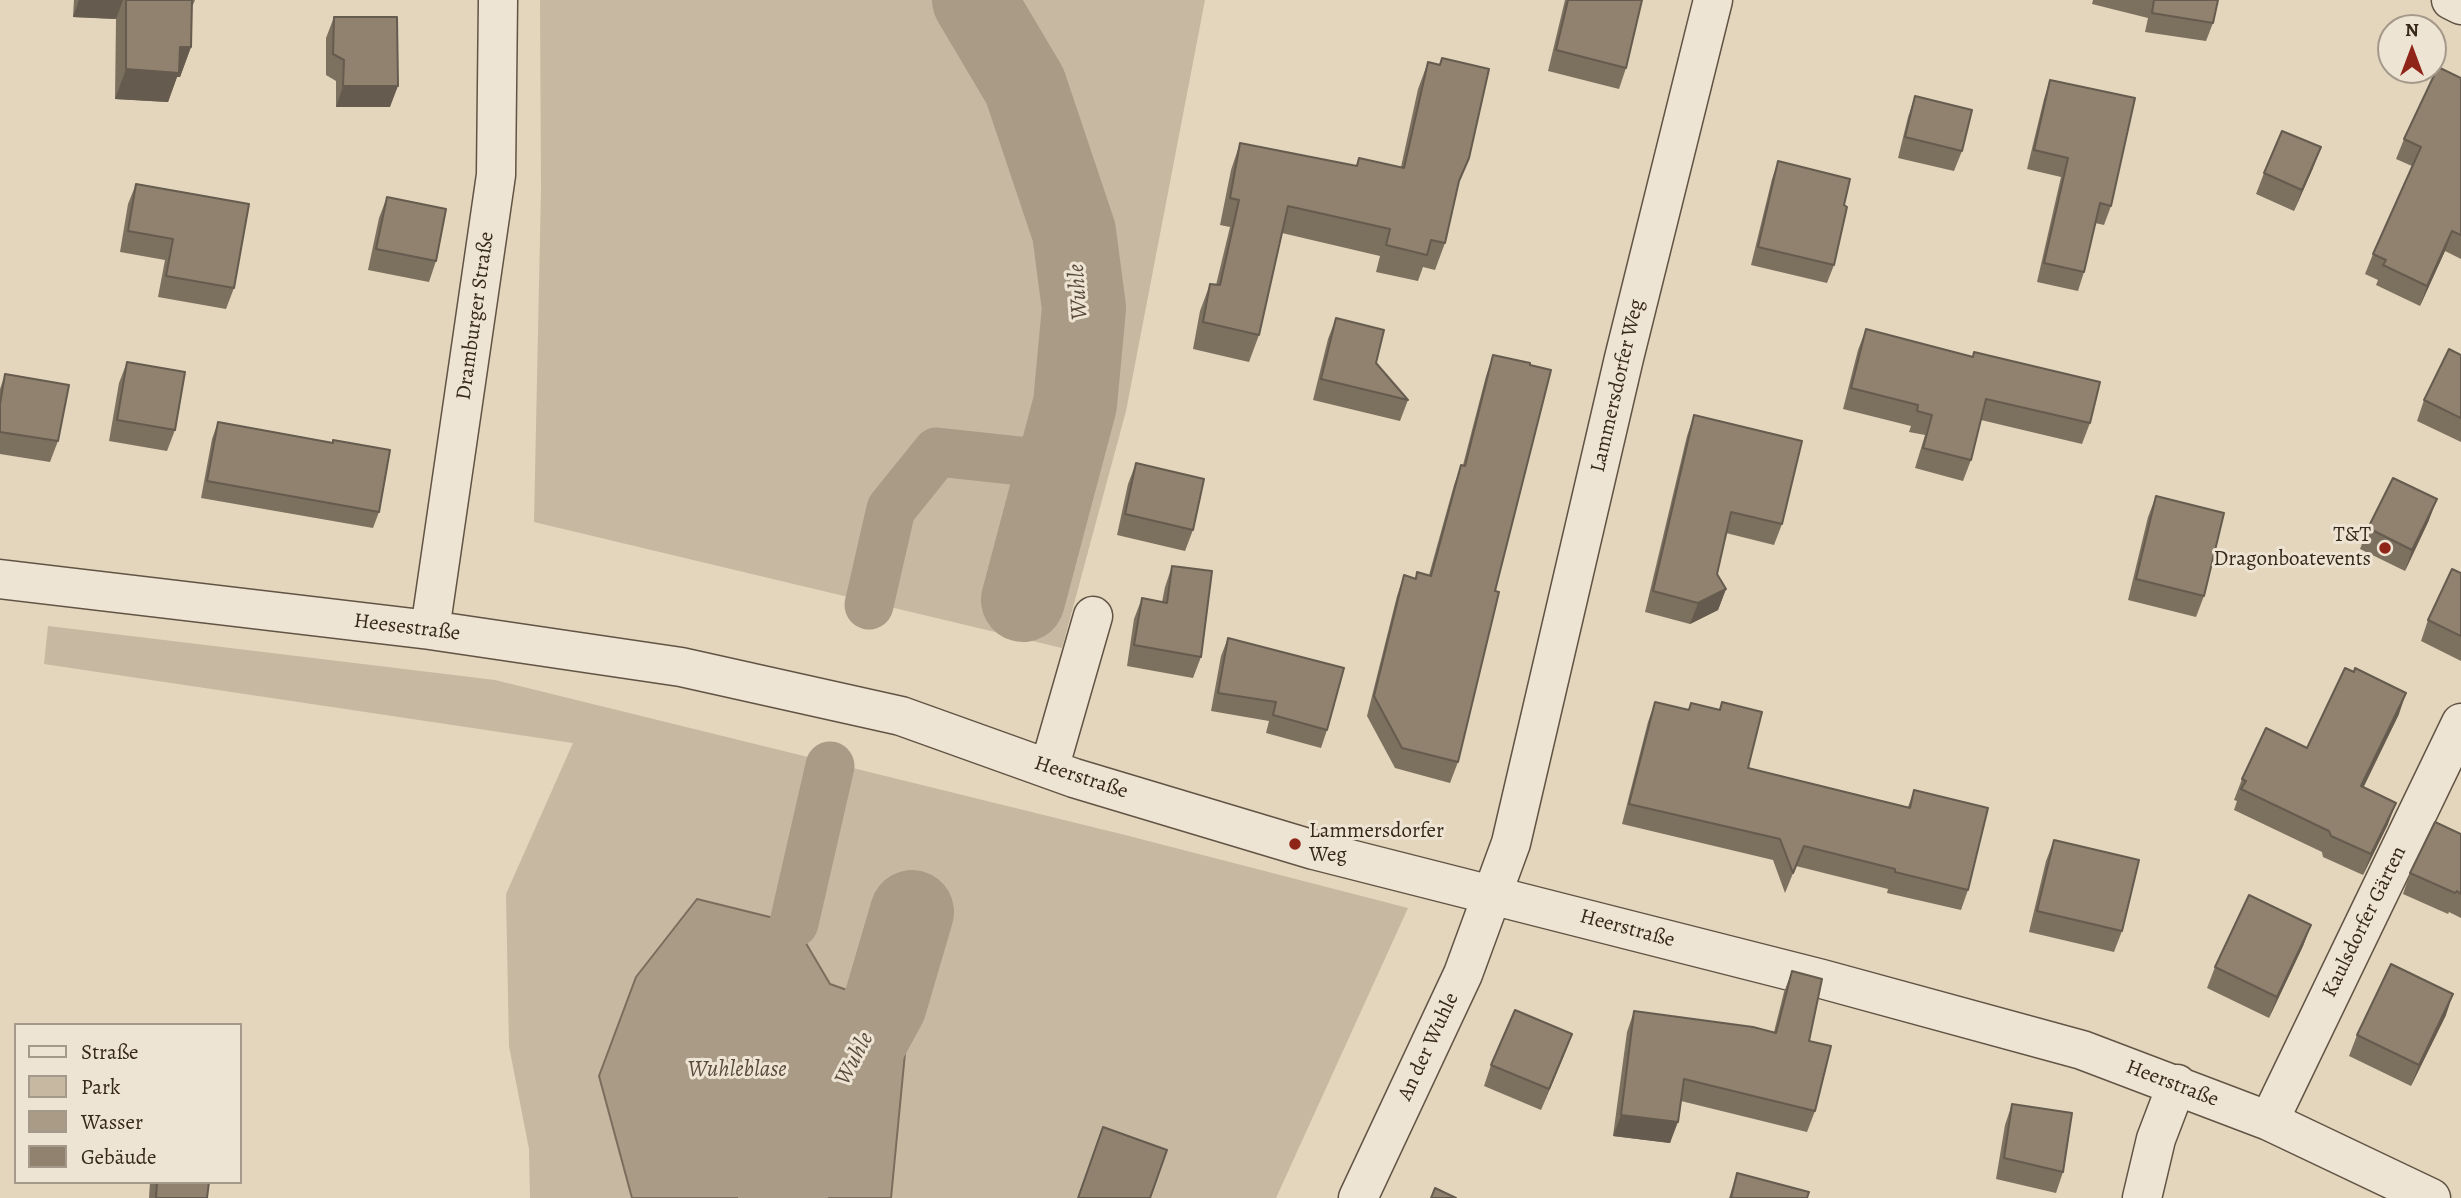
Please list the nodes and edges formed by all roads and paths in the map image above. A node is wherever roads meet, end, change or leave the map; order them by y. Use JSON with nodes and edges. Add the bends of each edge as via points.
{"nodes":[{"id":1,"x":498,"y":0,"type":"edge"},
{"id":2,"x":1713,"y":0,"type":"edge"},
{"id":3,"x":2451,"y":0,"type":"edge"},
{"id":4,"x":2461,"y":5,"type":"edge"},
{"id":5,"x":0,"y":579,"type":"edge"},
{"id":6,"x":1093,"y":616,"type":"dead end"},
{"id":7,"x":430,"y":630,"type":"junction"},
{"id":8,"x":811,"y":695,"type":"joint"},
{"id":9,"x":2461,"y":723,"type":"edge"},
{"id":10,"x":1049,"y":769,"type":"junction"},
{"id":11,"x":1492,"y":894,"type":"junction"},
{"id":12,"x":2177,"y":1084,"type":"junction"},
{"id":13,"x":2269,"y":1121,"type":"junction"},
{"id":14,"x":1358,"y":1198,"type":"edge"},
{"id":15,"x":2142,"y":1198,"type":"edge"},
{"id":16,"x":2431,"y":1198,"type":"edge"}],
"edges":[{"from":1,"to":7,"type":"street","name":"Dramburger Straße","via":[[496,175]]},
{"from":2,"to":11,"type":"street","name":"Lammersdorfer Weg","via":[[1511,843]]},
{"from":3,"to":4,"type":"street"},
{"from":5,"to":7,"type":"street","name":"Heesestraße"},
{"from":6,"to":10,"type":"street"},
{"from":7,"to":8,"type":"street","name":"Heesestraße","via":[[681,667]]},
{"from":8,"to":10,"type":"street","name":"Heerstraße","via":[[901,716]]},
{"from":9,"to":13,"type":"street","name":"Kaulsdorfer Gärten"},
{"from":10,"to":11,"type":"street","name":"Heerstraße","via":[[1304,847]]},
{"from":11,"to":12,"type":"street","name":"Heerstraße","via":[[2082,1050]]},
{"from":11,"to":14,"type":"street","name":"An der Wuhle","via":[[1463,974]]},
{"from":12,"to":13,"type":"street","name":"Heerstraße"},
{"from":12,"to":15,"type":"street","via":[[2156,1139]]},
{"from":13,"to":16,"type":"street","name":"Heerstraße"}]}
